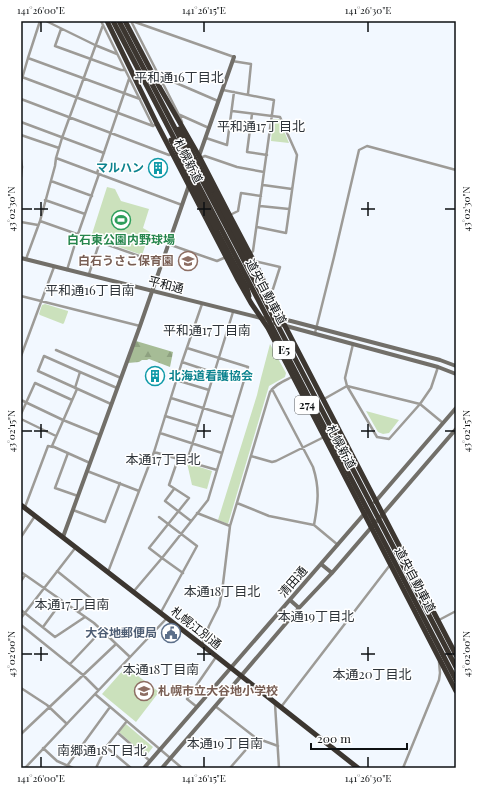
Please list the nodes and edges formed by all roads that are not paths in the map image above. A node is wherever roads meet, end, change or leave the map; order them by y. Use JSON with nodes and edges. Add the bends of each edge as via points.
{"nodes":[{"id":1,"x":40,"y":21,"type":"edge"},
{"id":2,"x":46,"y":21,"type":"edge"},
{"id":3,"x":101,"y":21,"type":"edge"},
{"id":4,"x":113,"y":21,"type":"edge"},
{"id":5,"x":119,"y":21,"type":"edge"},
{"id":6,"x":125,"y":21,"type":"edge"},
{"id":7,"x":132,"y":21,"type":"edge"},
{"id":8,"x":105,"y":23,"type":"edge"},
{"id":9,"x":61,"y":29,"type":"junction"},
{"id":10,"x":95,"y":45,"type":"junction"},
{"id":11,"x":117,"y":54,"type":"junction"},
{"id":12,"x":28,"y":58,"type":"junction"},
{"id":13,"x":90,"y":59,"type":"junction"},
{"id":14,"x":233,"y":59,"type":"junction"},
{"id":15,"x":125,"y":70,"type":"junction"},
{"id":16,"x":159,"y":76,"type":"junction"},
{"id":17,"x":22,"y":77,"type":"junction"},
{"id":18,"x":83,"y":78,"type":"junction"},
{"id":19,"x":130,"y":78,"type":"junction"},
{"id":20,"x":21,"y":82,"type":"edge"},
{"id":21,"x":145,"y":84,"type":"junction"},
{"id":22,"x":222,"y":90,"type":"junction"},
{"id":23,"x":234,"y":92,"type":"junction"},
{"id":24,"x":125,"y":93,"type":"junction"},
{"id":25,"x":248,"y":94,"type":"junction"},
{"id":26,"x":77,"y":98,"type":"junction"},
{"id":27,"x":21,"y":99,"type":"edge"},
{"id":28,"x":140,"y":99,"type":"junction"},
{"id":29,"x":218,"y":101,"type":"junction"},
{"id":30,"x":164,"y":107,"type":"junction"},
{"id":31,"x":232,"y":111,"type":"junction"},
{"id":32,"x":118,"y":112,"type":"junction"},
{"id":33,"x":252,"y":114,"type":"junction"},
{"id":34,"x":179,"y":115,"type":"junction"},
{"id":35,"x":272,"y":116,"type":"junction"},
{"id":36,"x":69,"y":118,"type":"junction"},
{"id":37,"x":21,"y":122,"type":"edge"},
{"id":38,"x":155,"y":124,"type":"junction"},
{"id":39,"x":209,"y":128,"type":"junction"},
{"id":40,"x":111,"y":132,"type":"junction"},
{"id":41,"x":21,"y":135,"type":"edge"},
{"id":42,"x":186,"y":135,"type":"junction"},
{"id":43,"x":62,"y":138,"type":"junction"},
{"id":44,"x":205,"y":138,"type":"junction"},
{"id":45,"x":59,"y":148,"type":"junction"},
{"id":46,"x":104,"y":153,"type":"junction"},
{"id":47,"x":172,"y":154,"type":"junction"},
{"id":48,"x":267,"y":155,"type":"junction"},
{"id":49,"x":199,"y":157,"type":"junction"},
{"id":50,"x":56,"y":158,"type":"junction"},
{"id":51,"x":21,"y":160,"type":"edge"},
{"id":52,"x":456,"y":170,"type":"edge"},
{"id":53,"x":264,"y":172,"type":"junction"},
{"id":54,"x":98,"y":173,"type":"junction"},
{"id":55,"x":21,"y":177,"type":"edge"},
{"id":56,"x":51,"y":181,"type":"junction"},
{"id":57,"x":263,"y":185,"type":"junction"},
{"id":58,"x":189,"y":186,"type":"junction"},
{"id":59,"x":292,"y":188,"type":"junction"},
{"id":60,"x":92,"y":196,"type":"junction"},
{"id":61,"x":261,"y":196,"type":"junction"},
{"id":62,"x":45,"y":200,"type":"junction"},
{"id":63,"x":182,"y":205,"type":"junction"},
{"id":64,"x":260,"y":206,"type":"junction"},
{"id":65,"x":289,"y":210,"type":"junction"},
{"id":66,"x":85,"y":214,"type":"junction"},
{"id":67,"x":230,"y":216,"type":"junction"},
{"id":68,"x":40,"y":221,"type":"junction"},
{"id":69,"x":21,"y":222,"type":"edge"},
{"id":70,"x":38,"y":225,"type":"junction"},
{"id":71,"x":257,"y":227,"type":"junction"},
{"id":72,"x":78,"y":234,"type":"junction"},
{"id":73,"x":100,"y":241,"type":"junction"},
{"id":74,"x":168,"y":244,"type":"junction"},
{"id":75,"x":250,"y":254,"type":"junction"},
{"id":76,"x":226,"y":256,"type":"junction"},
{"id":77,"x":23,"y":259,"type":"edge"},
{"id":78,"x":254,"y":261,"type":"junction"},
{"id":79,"x":162,"y":264,"type":"junction"},
{"id":80,"x":54,"y":267,"type":"junction"},
{"id":81,"x":258,"y":269,"type":"junction"},
{"id":82,"x":67,"y":270,"type":"junction"},
{"id":83,"x":88,"y":275,"type":"junction"},
{"id":84,"x":152,"y":291,"type":"junction"},
{"id":85,"x":269,"y":291,"type":"junction"},
{"id":86,"x":21,"y":296,"type":"edge"},
{"id":87,"x":41,"y":301,"type":"junction"},
{"id":88,"x":251,"y":303,"type":"junction"},
{"id":89,"x":202,"y":304,"type":"junction"},
{"id":90,"x":233,"y":312,"type":"junction"},
{"id":91,"x":260,"y":318,"type":"junction"},
{"id":92,"x":282,"y":319,"type":"junction"},
{"id":93,"x":140,"y":326,"type":"junction"},
{"id":94,"x":285,"y":326,"type":"junction"},
{"id":95,"x":316,"y":328,"type":"junction"},
{"id":96,"x":315,"y":333,"type":"junction"},
{"id":97,"x":353,"y":344,"type":"junction"},
{"id":98,"x":187,"y":348,"type":"junction"},
{"id":99,"x":56,"y":350,"type":"dead end"},
{"id":100,"x":21,"y":356,"type":"edge"},
{"id":101,"x":219,"y":358,"type":"junction"},
{"id":102,"x":182,"y":362,"type":"junction"},
{"id":103,"x":456,"y":366,"type":"edge"},
{"id":104,"x":438,"y":367,"type":"junction"},
{"id":105,"x":80,"y":372,"type":"junction"},
{"id":106,"x":215,"y":373,"type":"junction"},
{"id":107,"x":456,"y":374,"type":"edge"},
{"id":108,"x":293,"y":377,"type":"junction"},
{"id":109,"x":121,"y":378,"type":"junction"},
{"id":110,"x":176,"y":380,"type":"junction"},
{"id":111,"x":347,"y":386,"type":"junction"},
{"id":112,"x":76,"y":388,"type":"junction"},
{"id":113,"x":117,"y":388,"type":"junction"},
{"id":114,"x":272,"y":388,"type":"junction"},
{"id":115,"x":209,"y":390,"type":"junction"},
{"id":116,"x":171,"y":398,"type":"junction"},
{"id":117,"x":323,"y":399,"type":"junction"},
{"id":118,"x":21,"y":400,"type":"edge"},
{"id":119,"x":72,"y":400,"type":"junction"},
{"id":120,"x":26,"y":402,"type":"junction"},
{"id":121,"x":111,"y":404,"type":"junction"},
{"id":122,"x":420,"y":404,"type":"junction"},
{"id":123,"x":203,"y":408,"type":"junction"},
{"id":124,"x":456,"y":408,"type":"edge"},
{"id":125,"x":21,"y":414,"type":"edge"},
{"id":126,"x":165,"y":416,"type":"junction"},
{"id":127,"x":233,"y":417,"type":"junction"},
{"id":128,"x":21,"y":419,"type":"edge"},
{"id":129,"x":64,"y":420,"type":"junction"},
{"id":130,"x":443,"y":423,"type":"junction"},
{"id":131,"x":198,"y":426,"type":"junction"},
{"id":132,"x":456,"y":429,"type":"edge"},
{"id":133,"x":160,"y":433,"type":"junction"},
{"id":134,"x":100,"y":435,"type":"junction"},
{"id":135,"x":56,"y":436,"type":"junction"},
{"id":136,"x":324,"y":437,"type":"junction"},
{"id":137,"x":192,"y":444,"type":"junction"},
{"id":138,"x":52,"y":446,"type":"junction"},
{"id":139,"x":303,"y":448,"type":"junction"},
{"id":140,"x":154,"y":452,"type":"junction"},
{"id":141,"x":222,"y":452,"type":"junction"},
{"id":142,"x":68,"y":453,"type":"junction"},
{"id":143,"x":251,"y":456,"type":"junction"},
{"id":144,"x":178,"y":459,"type":"junction"},
{"id":145,"x":187,"y":461,"type":"junction"},
{"id":146,"x":90,"y":463,"type":"junction"},
{"id":147,"x":217,"y":470,"type":"junction"},
{"id":148,"x":87,"y":471,"type":"junction"},
{"id":149,"x":120,"y":483,"type":"junction"},
{"id":150,"x":174,"y":489,"type":"junction"},
{"id":151,"x":139,"y":491,"type":"junction"},
{"id":152,"x":78,"y":496,"type":"junction"},
{"id":153,"x":376,"y":501,"type":"junction"},
{"id":154,"x":237,"y":503,"type":"junction"},
{"id":155,"x":23,"y":506,"type":"edge"},
{"id":156,"x":72,"y":510,"type":"junction"},
{"id":157,"x":179,"y":511,"type":"junction"},
{"id":158,"x":198,"y":513,"type":"junction"},
{"id":159,"x":383,"y":513,"type":"junction"},
{"id":160,"x":365,"y":514,"type":"junction"},
{"id":161,"x":35,"y":516,"type":"junction"},
{"id":162,"x":159,"y":517,"type":"dead end"},
{"id":163,"x":191,"y":521,"type":"junction"},
{"id":164,"x":169,"y":524,"type":"junction"},
{"id":165,"x":314,"y":525,"type":"junction"},
{"id":166,"x":230,"y":526,"type":"junction"},
{"id":167,"x":371,"y":527,"type":"junction"},
{"id":168,"x":181,"y":533,"type":"junction"},
{"id":169,"x":63,"y":537,"type":"junction"},
{"id":170,"x":21,"y":538,"type":"edge"},
{"id":171,"x":338,"y":545,"type":"junction"},
{"id":172,"x":76,"y":547,"type":"junction"},
{"id":173,"x":162,"y":558,"type":"junction"},
{"id":174,"x":321,"y":564,"type":"junction"},
{"id":175,"x":390,"y":564,"type":"junction"},
{"id":176,"x":57,"y":571,"type":"junction"},
{"id":177,"x":21,"y":572,"type":"edge"},
{"id":178,"x":108,"y":572,"type":"junction"},
{"id":179,"x":183,"y":572,"type":"junction"},
{"id":180,"x":332,"y":573,"type":"junction"},
{"id":181,"x":25,"y":576,"type":"junction"},
{"id":182,"x":21,"y":581,"type":"edge"},
{"id":183,"x":44,"y":588,"type":"junction"},
{"id":184,"x":133,"y":592,"type":"junction"},
{"id":185,"x":290,"y":600,"type":"junction"},
{"id":186,"x":62,"y":601,"type":"junction"},
{"id":187,"x":299,"y":608,"type":"junction"},
{"id":188,"x":21,"y":610,"type":"edge"},
{"id":189,"x":456,"y":611,"type":"edge"},
{"id":190,"x":78,"y":612,"type":"junction"},
{"id":191,"x":25,"y":613,"type":"junction"},
{"id":192,"x":161,"y":613,"type":"junction"},
{"id":193,"x":86,"y":617,"type":"junction"},
{"id":194,"x":21,"y":618,"type":"edge"},
{"id":195,"x":167,"y":618,"type":"junction"},
{"id":196,"x":438,"y":620,"type":"junction"},
{"id":197,"x":21,"y":625,"type":"edge"},
{"id":198,"x":43,"y":627,"type":"junction"},
{"id":199,"x":424,"y":628,"type":"junction"},
{"id":200,"x":102,"y":630,"type":"junction"},
{"id":201,"x":116,"y":644,"type":"junction"},
{"id":202,"x":202,"y":645,"type":"junction"},
{"id":203,"x":438,"y":655,"type":"junction"},
{"id":204,"x":456,"y":655,"type":"edge"},
{"id":205,"x":130,"y":657,"type":"junction"},
{"id":206,"x":216,"y":657,"type":"junction"},
{"id":207,"x":70,"y":664,"type":"junction"},
{"id":208,"x":231,"y":668,"type":"junction"},
{"id":209,"x":456,"y":668,"type":"edge"},
{"id":210,"x":84,"y":675,"type":"junction"},
{"id":211,"x":241,"y":676,"type":"junction"},
{"id":212,"x":456,"y":680,"type":"edge"},
{"id":213,"x":21,"y":688,"type":"edge"},
{"id":214,"x":98,"y":690,"type":"junction"},
{"id":215,"x":456,"y":691,"type":"edge"},
{"id":216,"x":95,"y":694,"type":"junction"},
{"id":217,"x":275,"y":703,"type":"junction"},
{"id":218,"x":215,"y":706,"type":"junction"},
{"id":219,"x":49,"y":707,"type":"junction"},
{"id":220,"x":110,"y":707,"type":"junction"},
{"id":221,"x":197,"y":707,"type":"junction"},
{"id":222,"x":280,"y":707,"type":"junction"},
{"id":223,"x":127,"y":721,"type":"junction"},
{"id":224,"x":67,"y":724,"type":"junction"},
{"id":225,"x":118,"y":733,"type":"junction"},
{"id":226,"x":21,"y":734,"type":"edge"},
{"id":227,"x":256,"y":738,"type":"junction"},
{"id":228,"x":278,"y":746,"type":"junction"},
{"id":229,"x":106,"y":747,"type":"junction"},
{"id":230,"x":43,"y":748,"type":"junction"},
{"id":231,"x":160,"y":749,"type":"junction"},
{"id":232,"x":170,"y":758,"type":"junction"},
{"id":233,"x":150,"y":761,"type":"junction"},
{"id":234,"x":67,"y":766,"type":"junction"},
{"id":235,"x":25,"y":768,"type":"edge"},
{"id":236,"x":73,"y":768,"type":"edge"},
{"id":237,"x":96,"y":768,"type":"edge"},
{"id":238,"x":131,"y":768,"type":"edge"},
{"id":239,"x":144,"y":768,"type":"edge"},
{"id":240,"x":162,"y":768,"type":"edge"},
{"id":241,"x":182,"y":768,"type":"edge"},
{"id":242,"x":231,"y":768,"type":"edge"},
{"id":243,"x":279,"y":768,"type":"edge"},
{"id":244,"x":358,"y":768,"type":"edge"},
{"id":245,"x":403,"y":768,"type":"edge"},
{"id":246,"x":407,"y":768,"type":"edge"}],
"edges":[{"from":1,"to":12,"type":"street"},
{"from":2,"to":9,"type":"street"},
{"from":3,"to":8,"type":"street"},
{"from":4,"to":21,"type":"highway","name":"道央自動車道","number":"E5","bridge":true},
{"from":5,"to":30,"type":"highway","name":"道央自動車道","number":"E5","bridge":true},
{"from":6,"to":42,"type":"highway","name":"札幌新道","number":"274"},
{"from":7,"to":14,"type":"street"},
{"from":7,"to":16,"type":"street"},
{"from":8,"to":10,"type":"street"},
{"from":8,"to":11,"type":"street"},
{"from":8,"to":38,"type":"highway","name":"札幌新道","number":"274"},
{"from":9,"to":10,"type":"street"},
{"from":9,"to":13,"type":"street","via":[[55,46]]},
{"from":10,"to":11,"type":"street"},
{"from":10,"to":13,"type":"street"},
{"from":11,"to":15,"type":"street"},
{"from":12,"to":17,"type":"street"},
{"from":12,"to":18,"type":"street"},
{"from":13,"to":15,"type":"street"},
{"from":13,"to":18,"type":"street"},
{"from":14,"to":22,"type":"street"},
{"from":14,"to":25,"type":"street","via":[[251,64]]},
{"from":15,"to":19,"type":"street"},
{"from":16,"to":29,"type":"street"},
{"from":16,"to":34,"type":"street"},
{"from":17,"to":20,"type":"street"},
{"from":17,"to":26,"type":"street"},
{"from":18,"to":24,"type":"street"},
{"from":18,"to":26,"type":"street"},
{"from":19,"to":24,"type":"street"},
{"from":19,"to":28,"type":"street"},
{"from":21,"to":88,"type":"highway","bridge":true,"via":[[184,167],[247,288]]},
{"from":21,"to":212,"type":"highway","name":"道央自動車道","number":"E5","bridge":true},
{"from":22,"to":23,"type":"street"},
{"from":22,"to":29,"type":"street"},
{"from":23,"to":25,"type":"street"},
{"from":23,"to":31,"type":"street"},
{"from":24,"to":28,"type":"street"},
{"from":24,"to":32,"type":"street"},
{"from":25,"to":35,"type":"street","via":[[274,100]]},
{"from":26,"to":32,"type":"street"},
{"from":26,"to":36,"type":"street"},
{"from":27,"to":36,"type":"street"},
{"from":28,"to":38,"type":"street"},
{"from":29,"to":39,"type":"street"},
{"from":30,"to":81,"type":"highway","bridge":true,"via":[[180,130],[250,262]]},
{"from":30,"to":209,"type":"highway","name":"道央自動車道","number":"E5","bridge":true},
{"from":31,"to":33,"type":"street"},
{"from":31,"to":44,"type":"street","via":[[227,145]]},
{"from":32,"to":38,"type":"street"},
{"from":32,"to":40,"type":"street"},
{"from":33,"to":35,"type":"street"},
{"from":33,"to":48,"type":"street","via":[[247,152]]},
{"from":34,"to":39,"type":"street"},
{"from":34,"to":42,"type":"street"},
{"from":35,"to":48,"type":"street"},
{"from":35,"to":59,"type":"street","via":[[280,117],[297,155]]},
{"from":36,"to":40,"type":"street"},
{"from":36,"to":43,"type":"street"},
{"from":37,"to":43,"type":"street"},
{"from":38,"to":47,"type":"highway","name":"札幌新道","number":"274"},
{"from":39,"to":44,"type":"street"},
{"from":40,"to":46,"type":"street"},
{"from":40,"to":47,"type":"street"},
{"from":41,"to":45,"type":"street"},
{"from":42,"to":49,"type":"highway","name":"札幌新道","number":"274"},
{"from":43,"to":45,"type":"street"},
{"from":43,"to":46,"type":"street"},
{"from":44,"to":49,"type":"street"},
{"from":45,"to":50,"type":"street"},
{"from":46,"to":54,"type":"street"},
{"from":47,"to":58,"type":"highway","name":"札幌新道","number":"274"},
{"from":48,"to":53,"type":"street"},
{"from":49,"to":53,"type":"street","via":[[205,156],[237,167]]},
{"from":49,"to":58,"type":"street"},
{"from":49,"to":67,"type":"highway","name":"札幌新道","number":"274"},
{"from":50,"to":54,"type":"street"},
{"from":50,"to":56,"type":"street"},
{"from":51,"to":55,"type":"street"},
{"from":52,"to":95,"type":"street","via":[[367,146],[359,150]]},
{"from":53,"to":57,"type":"street"},
{"from":54,"to":60,"type":"street"},
{"from":54,"to":63,"type":"street"},
{"from":56,"to":60,"type":"street"},
{"from":56,"to":62,"type":"street"},
{"from":57,"to":59,"type":"street"},
{"from":57,"to":61,"type":"street"},
{"from":58,"to":63,"type":"street"},
{"from":58,"to":76,"type":"highway","name":"札幌新道","number":"274"},
{"from":59,"to":65,"type":"street"},
{"from":60,"to":66,"type":"street"},
{"from":61,"to":64,"type":"street"},
{"from":61,"to":67,"type":"street","via":[[241,193],[238,211]]},
{"from":62,"to":66,"type":"street"},
{"from":62,"to":68,"type":"street"},
{"from":63,"to":74,"type":"street"},
{"from":64,"to":65,"type":"street"},
{"from":64,"to":71,"type":"street"},
{"from":65,"to":71,"type":"street","via":[[286,233]]},
{"from":66,"to":72,"type":"street"},
{"from":67,"to":75,"type":"highway","name":"札幌新道","number":"274"},
{"from":68,"to":70,"type":"street"},
{"from":68,"to":72,"type":"street"},
{"from":69,"to":70,"type":"street"},
{"from":70,"to":77,"type":"street"},
{"from":71,"to":75,"type":"street","via":[[253,251]]},
{"from":72,"to":73,"type":"street"},
{"from":72,"to":82,"type":"street"},
{"from":73,"to":79,"type":"street"},
{"from":73,"to":83,"type":"street"},
{"from":74,"to":76,"type":"street","via":[[217,261]]},
{"from":74,"to":79,"type":"street"},
{"from":75,"to":78,"type":"highway","name":"札幌新道","number":"274"},
{"from":76,"to":88,"type":"highway","name":"札幌新道","number":"274"},
{"from":77,"to":80,"type":"street","name":"平和通"},
{"from":78,"to":81,"type":"highway","name":"札幌新道","number":"274"},
{"from":78,"to":85,"type":"street","via":[[280,266],[273,289]]},
{"from":79,"to":84,"type":"street"},
{"from":80,"to":82,"type":"street","name":"平和通"},
{"from":80,"to":87,"type":"street"},
{"from":81,"to":85,"type":"highway","name":"札幌新道","number":"274"},
{"from":82,"to":83,"type":"street","name":"平和通"},
{"from":83,"to":84,"type":"street","name":"平和通"},
{"from":84,"to":89,"type":"street","name":"平和通"},
{"from":84,"to":93,"type":"street"},
{"from":85,"to":92,"type":"highway","name":"札幌新道","number":"274"},
{"from":86,"to":87,"type":"street"},
{"from":87,"to":93,"type":"street"},
{"from":87,"to":100,"type":"street"},
{"from":88,"to":91,"type":"highway","name":"札幌新道","number":"274"},
{"from":89,"to":90,"type":"street","name":"平和通"},
{"from":89,"to":98,"type":"street"},
{"from":90,"to":91,"type":"street","name":"平和通"},
{"from":90,"to":101,"type":"street"},
{"from":91,"to":92,"type":"street","name":"平和通"},
{"from":91,"to":94,"type":"street","name":"平和通"},
{"from":91,"to":108,"type":"highway","name":"札幌新道","number":"274","via":[[268,328]]},
{"from":92,"to":94,"type":"highway","name":"札幌新道","number":"274"},
{"from":92,"to":95,"type":"street","name":"平和通"},
{"from":93,"to":109,"type":"street"},
{"from":94,"to":96,"type":"street","name":"平和通"},
{"from":94,"to":117,"type":"highway","name":"札幌新道","number":"274"},
{"from":95,"to":96,"type":"street"},
{"from":95,"to":103,"type":"street","name":"平和通"},
{"from":96,"to":97,"type":"street","name":"平和通"},
{"from":97,"to":104,"type":"street","name":"平和通"},
{"from":97,"to":111,"type":"street","via":[[345,378]]},
{"from":98,"to":101,"type":"street"},
{"from":98,"to":102,"type":"street"},
{"from":99,"to":109,"type":"street"},
{"from":101,"to":106,"type":"street"},
{"from":101,"to":127,"type":"street","via":[[248,366]]},
{"from":102,"to":106,"type":"street"},
{"from":102,"to":110,"type":"street"},
{"from":104,"to":107,"type":"street","name":"平和通"},
{"from":104,"to":122,"type":"street","via":[[431,388]]},
{"from":105,"to":112,"type":"street"},
{"from":105,"to":112,"type":"street","via":[[44,356],[38,371]]},
{"from":105,"to":113,"type":"street"},
{"from":106,"to":115,"type":"street"},
{"from":108,"to":114,"type":"street"},
{"from":108,"to":136,"type":"highway","name":"札幌新道","number":"274"},
{"from":109,"to":113,"type":"street"},
{"from":110,"to":115,"type":"street"},
{"from":110,"to":116,"type":"street"},
{"from":111,"to":117,"type":"street"},
{"from":111,"to":122,"type":"street"},
{"from":111,"to":122,"type":"street","via":[[377,437],[389,439]]},
{"from":112,"to":119,"type":"street"},
{"from":112,"to":121,"type":"street"},
{"from":113,"to":121,"type":"street"},
{"from":114,"to":139,"type":"street"},
{"from":114,"to":143,"type":"street"},
{"from":115,"to":123,"type":"street"},
{"from":116,"to":123,"type":"street"},
{"from":116,"to":126,"type":"street"},
{"from":117,"to":153,"type":"highway","name":"札幌新道","number":"274"},
{"from":118,"to":120,"type":"street"},
{"from":119,"to":120,"type":"street","via":[[35,383]]},
{"from":119,"to":129,"type":"street"},
{"from":120,"to":125,"type":"street"},
{"from":120,"to":129,"type":"street"},
{"from":121,"to":134,"type":"street"},
{"from":122,"to":130,"type":"street"},
{"from":123,"to":127,"type":"street"},
{"from":123,"to":131,"type":"street"},
{"from":124,"to":130,"type":"street","name":"清田通"},
{"from":126,"to":131,"type":"street"},
{"from":126,"to":133,"type":"street"},
{"from":127,"to":141,"type":"street"},
{"from":128,"to":135,"type":"street"},
{"from":129,"to":134,"type":"street"},
{"from":129,"to":135,"type":"street"},
{"from":130,"to":153,"type":"street","name":"清田通"},
{"from":131,"to":137,"type":"street"},
{"from":132,"to":159,"type":"street","name":"清田通"},
{"from":133,"to":137,"type":"street"},
{"from":133,"to":140,"type":"street"},
{"from":134,"to":146,"type":"street"},
{"from":135,"to":138,"type":"street"},
{"from":136,"to":139,"type":"street"},
{"from":136,"to":160,"type":"highway","name":"札幌新道","number":"274"},
{"from":137,"to":141,"type":"street"},
{"from":137,"to":145,"type":"street"},
{"from":138,"to":142,"type":"street"},
{"from":138,"to":155,"type":"street","via":[[48,446]]},
{"from":139,"to":143,"type":"street","via":[[276,462]]},
{"from":139,"to":165,"type":"street","via":[[313,467],[318,486]]},
{"from":140,"to":144,"type":"street"},
{"from":140,"to":151,"type":"street"},
{"from":141,"to":147,"type":"street"},
{"from":142,"to":146,"type":"street"},
{"from":142,"to":152,"type":"street","via":[[55,488]]},
{"from":143,"to":154,"type":"street"},
{"from":144,"to":145,"type":"street"},
{"from":144,"to":150,"type":"street","via":[[169,485]]},
{"from":145,"to":147,"type":"street"},
{"from":146,"to":148,"type":"street"},
{"from":147,"to":158,"type":"street","via":[[208,500]]},
{"from":148,"to":149,"type":"street"},
{"from":148,"to":152,"type":"street"},
{"from":149,"to":151,"type":"street"},
{"from":149,"to":156,"type":"street","via":[[105,522]]},
{"from":150,"to":157,"type":"street","via":[[166,501]]},
{"from":150,"to":157,"type":"street","via":[[189,498]]},
{"from":151,"to":178,"type":"street"},
{"from":152,"to":156,"type":"street"},
{"from":153,"to":159,"type":"highway","name":"札幌新道","number":"274"},
{"from":153,"to":160,"type":"street","name":"清田通"},
{"from":154,"to":165,"type":"street","via":[[269,516]]},
{"from":154,"to":166,"type":"street"},
{"from":155,"to":161,"type":"highway","name":"札幌江別通"},
{"from":156,"to":169,"type":"street"},
{"from":157,"to":163,"type":"street"},
{"from":157,"to":164,"type":"street"},
{"from":158,"to":163,"type":"street"},
{"from":158,"to":166,"type":"street"},
{"from":159,"to":167,"type":"street","name":"清田通"},
{"from":159,"to":196,"type":"highway","name":"札幌新道","number":"274"},
{"from":160,"to":167,"type":"highway","name":"札幌新道","number":"274"},
{"from":160,"to":171,"type":"street","name":"清田通"},
{"from":161,"to":169,"type":"highway","name":"札幌江別通"},
{"from":161,"to":170,"type":"street"},
{"from":162,"to":164,"type":"street"},
{"from":163,"to":168,"type":"street"},
{"from":164,"to":168,"type":"street"},
{"from":164,"to":173,"type":"street","via":[[149,548]]},
{"from":165,"to":171,"type":"street"},
{"from":166,"to":202,"type":"street","via":[[219,606]]},
{"from":167,"to":175,"type":"highway","name":"札幌新道","number":"274"},
{"from":167,"to":180,"type":"street","name":"清田通"},
{"from":168,"to":173,"type":"street"},
{"from":168,"to":179,"type":"street","via":[[197,546]]},
{"from":169,"to":172,"type":"highway","name":"札幌江別通"},
{"from":171,"to":174,"type":"street","name":"清田通"},
{"from":172,"to":176,"type":"street"},
{"from":172,"to":178,"type":"highway","name":"札幌江別通"},
{"from":173,"to":179,"type":"street"},
{"from":173,"to":184,"type":"street"},
{"from":174,"to":180,"type":"street"},
{"from":174,"to":185,"type":"street","name":"清田通"},
{"from":175,"to":199,"type":"highway","name":"札幌新道","number":"274"},
{"from":175,"to":222,"type":"street"},
{"from":176,"to":183,"type":"street"},
{"from":176,"to":190,"type":"street","via":[[93,600]]},
{"from":177,"to":181,"type":"street"},
{"from":178,"to":184,"type":"highway","name":"札幌江別通"},
{"from":179,"to":192,"type":"street"},
{"from":180,"to":187,"type":"street","name":"清田通"},
{"from":181,"to":182,"type":"street"},
{"from":181,"to":183,"type":"street"},
{"from":183,"to":186,"type":"street"},
{"from":183,"to":191,"type":"street"},
{"from":184,"to":192,"type":"highway","name":"札幌江別通"},
{"from":185,"to":187,"type":"street"},
{"from":185,"to":208,"type":"street","name":"清田通"},
{"from":186,"to":190,"type":"street"},
{"from":186,"to":198,"type":"street"},
{"from":187,"to":211,"type":"street","name":"清田通"},
{"from":188,"to":191,"type":"street"},
{"from":189,"to":196,"type":"street"},
{"from":190,"to":193,"type":"street"},
{"from":191,"to":194,"type":"street"},
{"from":191,"to":198,"type":"street"},
{"from":192,"to":195,"type":"highway","name":"札幌江別通"},
{"from":193,"to":198,"type":"street","via":[[55,637]]},
{"from":193,"to":200,"type":"street"},
{"from":195,"to":202,"type":"highway","name":"札幌江別通"},
{"from":195,"to":205,"type":"street"},
{"from":196,"to":199,"type":"street"},
{"from":196,"to":204,"type":"highway","name":"札幌新道","number":"274"},
{"from":197,"to":207,"type":"street"},
{"from":199,"to":203,"type":"highway","name":"札幌新道","number":"274"},
{"from":200,"to":201,"type":"street"},
{"from":200,"to":207,"type":"street"},
{"from":201,"to":205,"type":"street"},
{"from":201,"to":210,"type":"street"},
{"from":202,"to":206,"type":"highway","name":"札幌江別通"},
{"from":203,"to":215,"type":"highway","name":"札幌新道","number":"274"},
{"from":203,"to":245,"type":"street","via":[[439,680]]},
{"from":205,"to":214,"type":"street"},
{"from":206,"to":208,"type":"highway","name":"札幌江別通"},
{"from":206,"to":221,"type":"street","via":[[187,699]]},
{"from":207,"to":210,"type":"street"},
{"from":208,"to":211,"type":"highway","name":"札幌江別通"},
{"from":208,"to":221,"type":"street","name":"清田通"},
{"from":210,"to":214,"type":"street"},
{"from":210,"to":219,"type":"street"},
{"from":211,"to":217,"type":"highway","name":"札幌江別通"},
{"from":211,"to":218,"type":"street","name":"清田通"},
{"from":213,"to":219,"type":"street"},
{"from":214,"to":216,"type":"street"},
{"from":216,"to":220,"type":"street"},
{"from":216,"to":224,"type":"street"},
{"from":217,"to":222,"type":"highway","name":"札幌江別通"},
{"from":217,"to":228,"type":"street"},
{"from":218,"to":227,"type":"street"},
{"from":218,"to":232,"type":"street","name":"清田通"},
{"from":219,"to":224,"type":"street"},
{"from":219,"to":226,"type":"street"},
{"from":220,"to":223,"type":"street"},
{"from":220,"to":234,"type":"street"},
{"from":221,"to":231,"type":"street","name":"清田通"},
{"from":222,"to":244,"type":"highway","name":"札幌江別通"},
{"from":223,"to":225,"type":"street"},
{"from":223,"to":231,"type":"street"},
{"from":224,"to":230,"type":"street"},
{"from":225,"to":229,"type":"street"},
{"from":225,"to":233,"type":"street"},
{"from":227,"to":228,"type":"street"},
{"from":227,"to":242,"type":"street"},
{"from":228,"to":243,"type":"street"},
{"from":229,"to":237,"type":"street"},
{"from":229,"to":238,"type":"street"},
{"from":230,"to":234,"type":"street"},
{"from":230,"to":235,"type":"street"},
{"from":231,"to":232,"type":"street"},
{"from":231,"to":233,"type":"street","name":"清田通"},
{"from":232,"to":240,"type":"street","name":"清田通"},
{"from":232,"to":241,"type":"street"},
{"from":233,"to":239,"type":"street","name":"清田通"},
{"from":234,"to":236,"type":"street"},
{"from":245,"to":246,"type":"street"}]}
